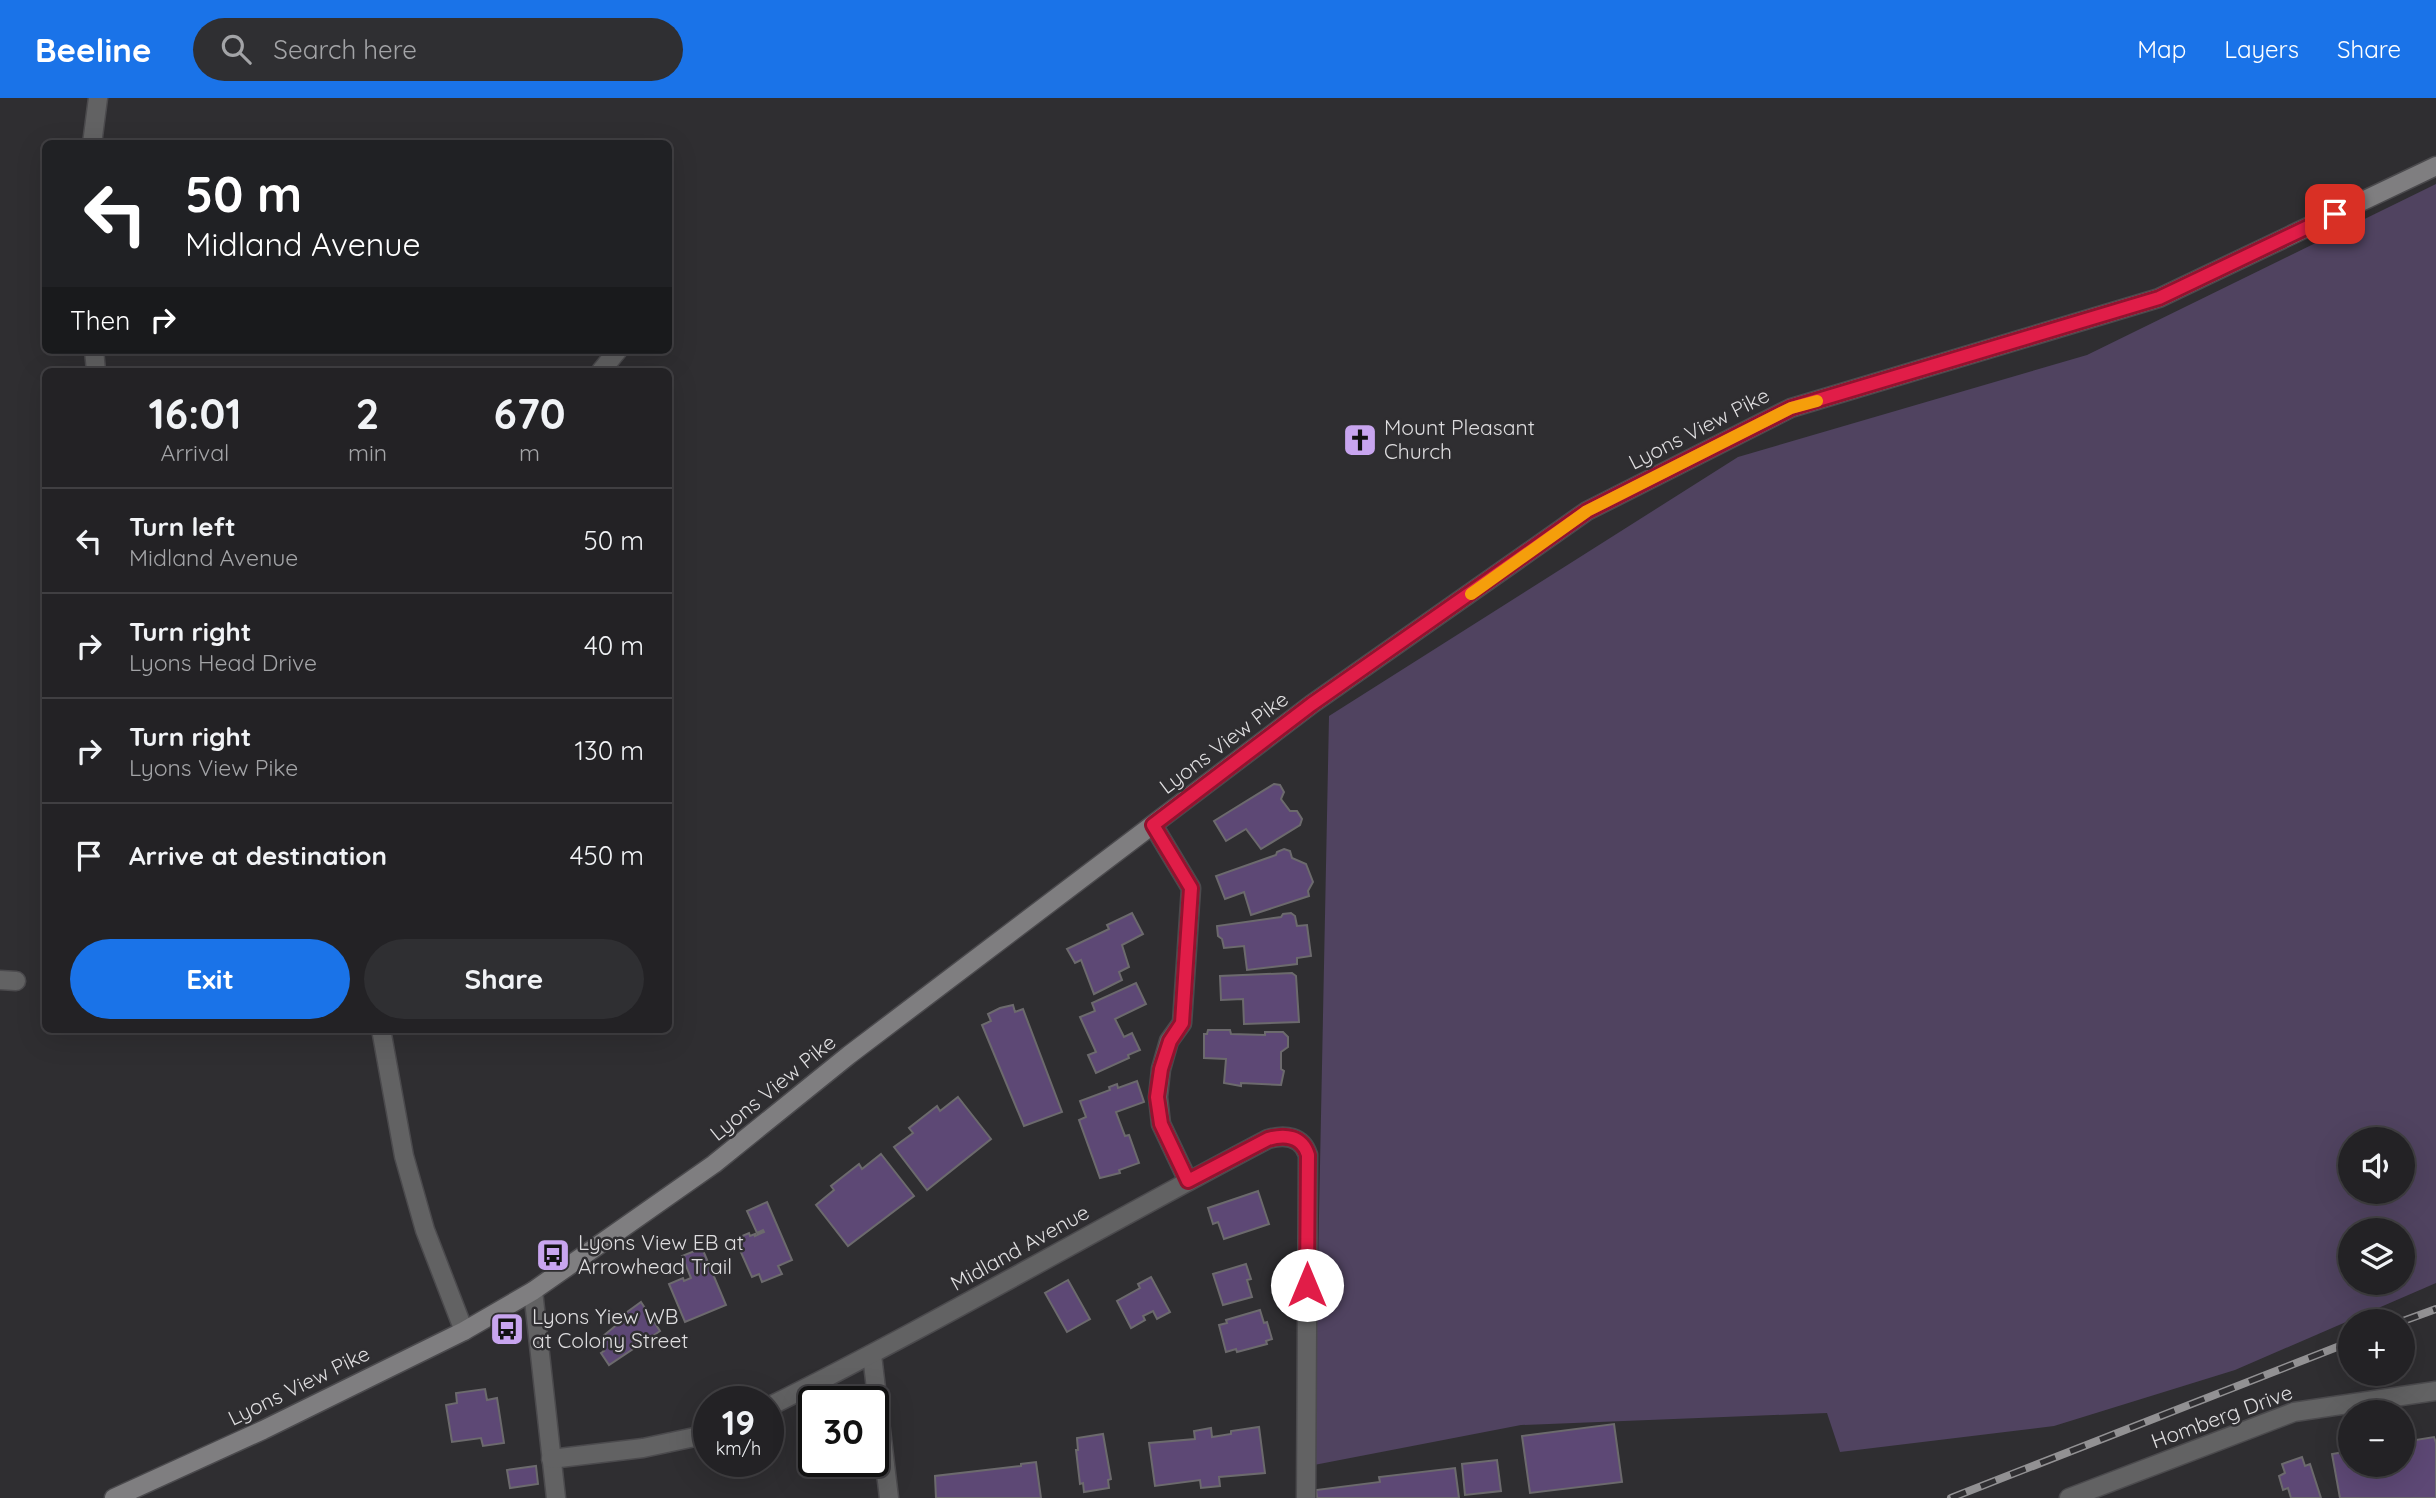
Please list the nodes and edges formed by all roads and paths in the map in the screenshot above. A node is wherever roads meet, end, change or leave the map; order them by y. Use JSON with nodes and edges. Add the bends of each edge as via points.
{"nodes":[{"id":1,"x":98,"y":98,"type":"edge"},
{"id":2,"x":93,"y":140,"type":"edge"},
{"id":3,"x":2436,"y":166,"type":"edge"},
{"id":4,"x":615,"y":354,"type":"edge"},
{"id":5,"x":603,"y":368,"type":"edge"},
{"id":6,"x":1153,"y":825,"type":"junction"},
{"id":7,"x":382,"y":1033,"type":"edge"},
{"id":8,"x":1188,"y":1181,"type":"junction"},
{"id":9,"x":533,"y":1291,"type":"junction"},
{"id":10,"x":464,"y":1331,"type":"junction"},
{"id":11,"x":872,"y":1355,"type":"junction"},
{"id":12,"x":2436,"y":1391,"type":"edge"},
{"id":13,"x":784,"y":1399,"type":"edge"},
{"id":14,"x":693,"y":1437,"type":"edge"},
{"id":15,"x":551,"y":1459,"type":"junction"},
{"id":16,"x":114,"y":1498,"type":"edge"},
{"id":17,"x":556,"y":1498,"type":"edge"},
{"id":18,"x":889,"y":1498,"type":"edge"},
{"id":19,"x":1306,"y":1498,"type":"edge"},
{"id":20,"x":2069,"y":1498,"type":"edge"}],
"edges":[{"from":1,"to":2,"type":"street"},
{"from":3,"to":6,"type":"street","name":"Lyons View Pike","via":[[2159,298],[1791,408],[1587,511],[1312,704]]},
{"from":4,"to":5,"type":"street"},
{"from":6,"to":8,"type":"street","via":[[1191,888],[1182,1023],[1170,1041],[1157,1097],[1161,1124]]},
{"from":6,"to":9,"type":"street","name":"Lyons View Pike","via":[[714,1164]]},
{"from":7,"to":10,"type":"street","via":[[404,1156],[425,1230]]},
{"from":8,"to":11,"type":"street","name":"Midland Avenue"},
{"from":8,"to":19,"type":"street","name":"Midland Avenue","via":[[1268,1139],[1282,1135],[1305,1145]]},
{"from":9,"to":10,"type":"street","name":"Lyons View Pike"},
{"from":9,"to":15,"type":"street"},
{"from":10,"to":16,"type":"street","name":"Lyons View Pike"},
{"from":11,"to":13,"type":"street","name":"Midland Avenue"},
{"from":11,"to":18,"type":"street"},
{"from":12,"to":20,"type":"street","name":"Homberg Drive","via":[[2294,1412]]},
{"from":14,"to":15,"type":"street"},
{"from":15,"to":17,"type":"street"}]}
